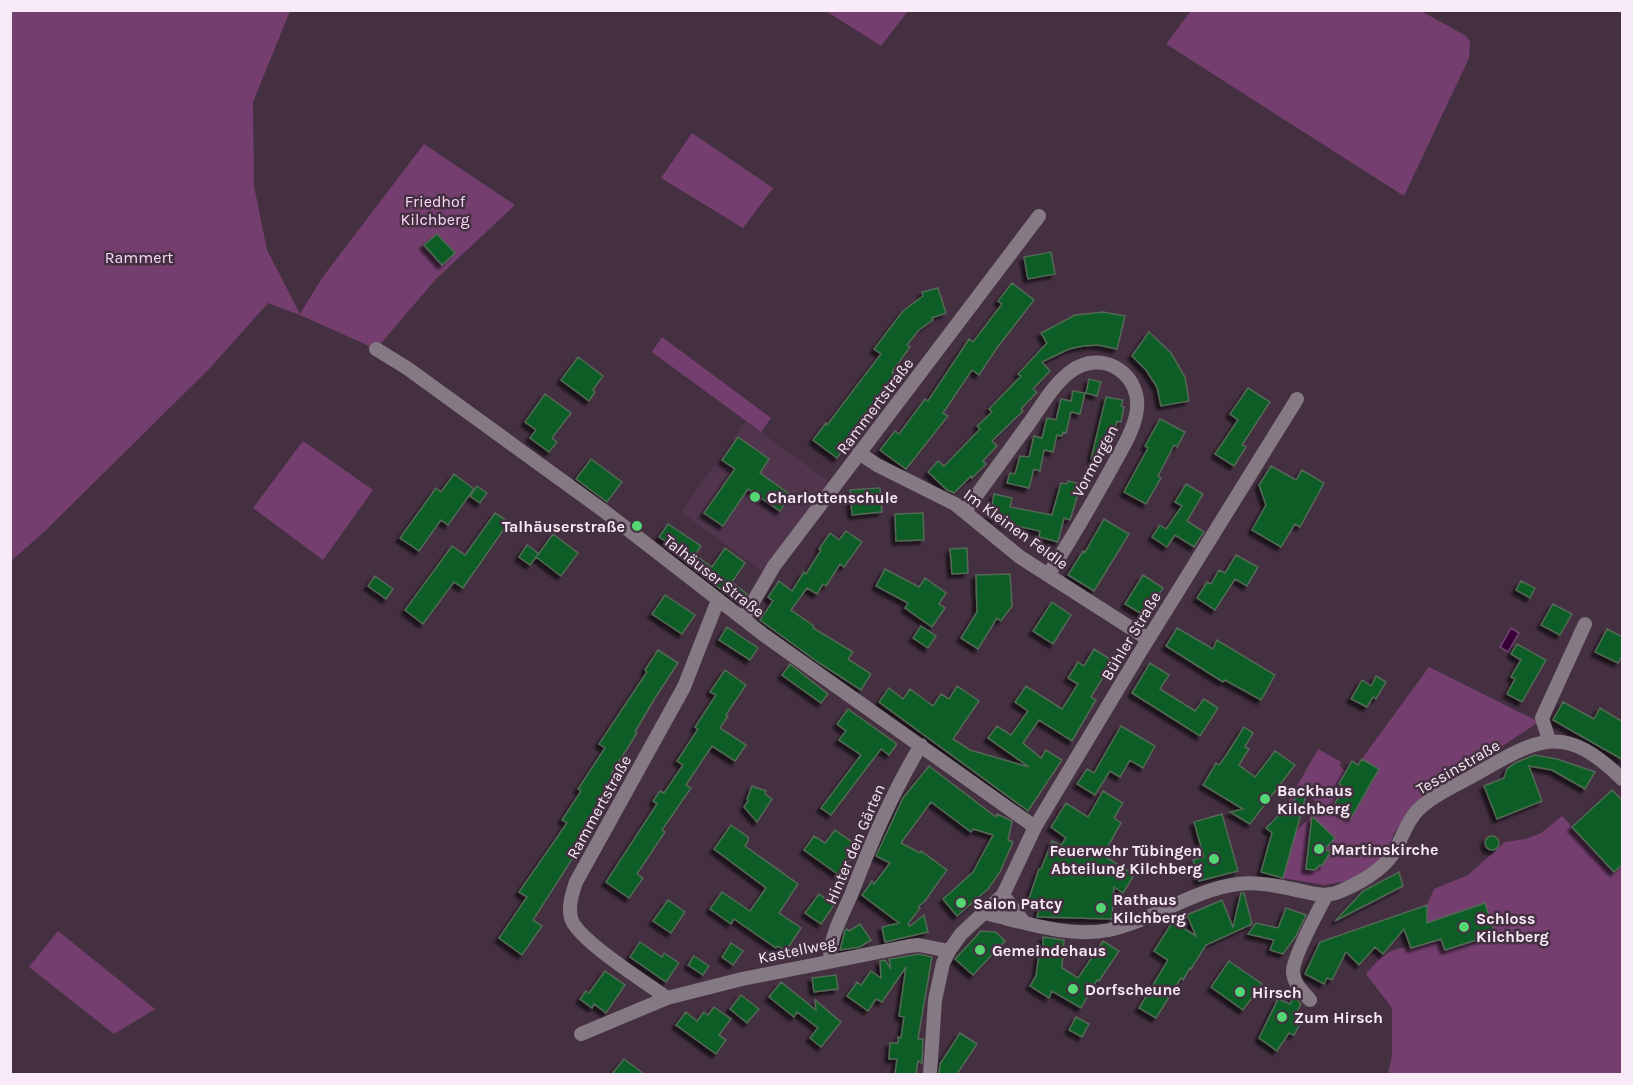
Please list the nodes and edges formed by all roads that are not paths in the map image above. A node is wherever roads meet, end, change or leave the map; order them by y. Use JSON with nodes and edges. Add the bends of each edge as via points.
{"nodes":[{"id":1,"x":1039,"y":216,"type":"dead end"},
{"id":2,"x":376,"y":349,"type":"dead end"},
{"id":3,"x":1297,"y":399,"type":"dead end"},
{"id":4,"x":860,"y":453,"type":"junction"},
{"id":5,"x":965,"y":511,"type":"junction"},
{"id":6,"x":1048,"y":575,"type":"junction"},
{"id":7,"x":718,"y":600,"type":"junction"},
{"id":8,"x":743,"y":619,"type":"junction"},
{"id":9,"x":1585,"y":624,"type":"dead end"},
{"id":10,"x":1148,"y":639,"type":"junction"},
{"id":11,"x":1549,"y":740,"type":"junction"},
{"id":12,"x":921,"y":745,"type":"junction"},
{"id":13,"x":1623,"y":779,"type":"edge"},
{"id":14,"x":1035,"y":827,"type":"junction"},
{"id":15,"x":1004,"y":895,"type":"junction"},
{"id":16,"x":1326,"y":896,"type":"junction"},
{"id":17,"x":984,"y":913,"type":"junction"},
{"id":18,"x":1023,"y":921,"type":"junction"},
{"id":19,"x":949,"y":951,"type":"junction"},
{"id":20,"x":830,"y":960,"type":"junction"},
{"id":21,"x":667,"y":998,"type":"junction"},
{"id":22,"x":1310,"y":1000,"type":"dead end"},
{"id":23,"x":581,"y":1034,"type":"dead end"},
{"id":24,"x":930,"y":1074,"type":"edge"}],
"edges":[{"from":1,"to":4,"type":"street","name":"Rammertstraße"},
{"from":2,"to":7,"type":"street","name":"Talhäuser Straße","via":[[604,511]]},
{"from":3,"to":10,"type":"street","name":"Bühler Straße"},
{"from":4,"to":5,"type":"street","name":"Im Kleinen Feldle"},
{"from":4,"to":8,"type":"street","name":"Rammertstraße","via":[[771,571]]},
{"from":5,"to":6,"type":"street","name":"Im Kleinen Feldle"},
{"from":5,"to":6,"type":"street","name":"Vormorgen","via":[[1067,374],[1094,362],[1120,370],[1136,392],[1136,416],[1124,445]]},
{"from":6,"to":10,"type":"street","name":"Im Kleinen Feldle"},
{"from":7,"to":8,"type":"street","name":"Talhäuser Straße"},
{"from":7,"to":21,"type":"street","name":"Rammertstraße","via":[[684,687],[571,897],[571,920],[582,936]]},
{"from":8,"to":12,"type":"street","name":"Talhäuser Straße"},
{"from":9,"to":11,"type":"street","via":[[1542,718]]},
{"from":10,"to":14,"type":"street","name":"Bühler Straße"},
{"from":11,"to":13,"type":"street","via":[[1582,747]]},
{"from":11,"to":16,"type":"street","name":"Tessinstraße","via":[[1502,759],[1436,796],[1418,809],[1385,864],[1372,875]]},
{"from":12,"to":14,"type":"street","name":"Talhäuser Straße"},
{"from":12,"to":20,"type":"street","name":"Hinter den Gärten","via":[[877,828],[834,933]]},
{"from":14,"to":15,"type":"street","name":"Bühler Straße"},
{"from":15,"to":17,"type":"street"},
{"from":15,"to":18,"type":"street"},
{"from":16,"to":18,"type":"street","via":[[1239,884],[1216,888],[1108,930],[1053,929]]},
{"from":16,"to":22,"type":"street","via":[[1293,970],[1296,983]]},
{"from":17,"to":18,"type":"street"},
{"from":17,"to":19,"type":"street"},
{"from":19,"to":20,"type":"street","name":"Kastellweg","via":[[909,946]]},
{"from":19,"to":24,"type":"street","via":[[935,1000]]},
{"from":20,"to":21,"type":"street","name":"Kastellweg"},
{"from":21,"to":23,"type":"street","name":"Kastellweg"}]}
